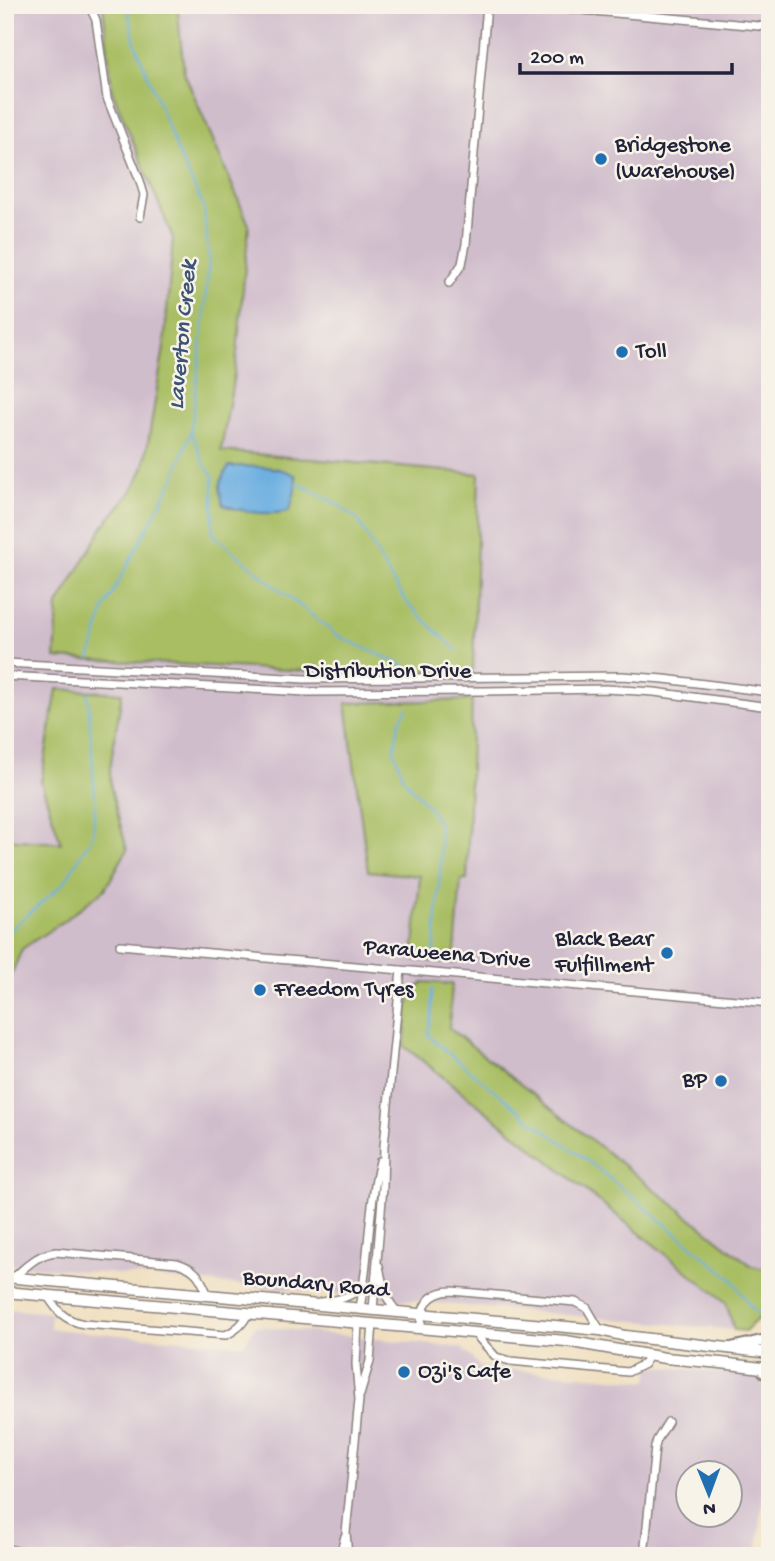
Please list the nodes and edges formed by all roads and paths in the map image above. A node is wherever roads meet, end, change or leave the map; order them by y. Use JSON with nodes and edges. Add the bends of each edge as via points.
{"nodes":[{"id":1,"x":89,"y":5,"type":"edge"},
{"id":2,"x":487,"y":5,"type":"edge"},
{"id":3,"x":527,"y":5,"type":"edge"},
{"id":4,"x":770,"y":27,"type":"edge"},
{"id":5,"x":140,"y":217,"type":"dead end"},
{"id":6,"x":450,"y":283,"type":"dead end"},
{"id":7,"x":5,"y":663,"type":"edge"},
{"id":8,"x":26,"y":664,"type":"junction"},
{"id":9,"x":5,"y":676,"type":"edge"},
{"id":10,"x":26,"y":677,"type":"junction"},
{"id":11,"x":256,"y":677,"type":"junction"},
{"id":12,"x":483,"y":677,"type":"junction"},
{"id":13,"x":640,"y":677,"type":"junction"},
{"id":14,"x":328,"y":679,"type":"junction"},
{"id":15,"x":676,"y":680,"type":"junction"},
{"id":16,"x":703,"y":684,"type":"junction"},
{"id":17,"x":255,"y":689,"type":"junction"},
{"id":18,"x":484,"y":691,"type":"junction"},
{"id":19,"x":639,"y":691,"type":"junction"},
{"id":20,"x":328,"y":692,"type":"junction"},
{"id":21,"x":770,"y":692,"type":"edge"},
{"id":22,"x":675,"y":695,"type":"junction"},
{"id":23,"x":702,"y":699,"type":"junction"},
{"id":24,"x":770,"y":707,"type":"edge"},
{"id":25,"x":120,"y":945,"type":"dead end"},
{"id":26,"x":401,"y":970,"type":"junction"},
{"id":27,"x":770,"y":1003,"type":"edge"},
{"id":28,"x":384,"y":1146,"type":"junction"},
{"id":29,"x":377,"y":1258,"type":"junction"},
{"id":30,"x":9,"y":1277,"type":"edge"},
{"id":31,"x":364,"y":1284,"type":"junction"},
{"id":32,"x":5,"y":1292,"type":"edge"},
{"id":33,"x":47,"y":1295,"type":"junction"},
{"id":34,"x":208,"y":1295,"type":"junction"},
{"id":35,"x":233,"y":1297,"type":"junction"},
{"id":36,"x":309,"y":1304,"type":"junction"},
{"id":37,"x":360,"y":1308,"type":"junction"},
{"id":38,"x":373,"y":1310,"type":"junction"},
{"id":39,"x":398,"y":1312,"type":"junction"},
{"id":40,"x":248,"y":1313,"type":"junction"},
{"id":41,"x":421,"y":1314,"type":"junction"},
{"id":42,"x":358,"y":1323,"type":"junction"},
{"id":43,"x":373,"y":1324,"type":"junction"},
{"id":44,"x":421,"y":1328,"type":"junction"},
{"id":45,"x":600,"y":1330,"type":"junction"},
{"id":46,"x":474,"y":1333,"type":"junction"},
{"id":47,"x":625,"y":1336,"type":"junction"},
{"id":48,"x":770,"y":1339,"type":"edge"},
{"id":49,"x":731,"y":1348,"type":"junction"},
{"id":50,"x":770,"y":1353,"type":"edge"},
{"id":51,"x":649,"y":1355,"type":"junction"},
{"id":52,"x":766,"y":1369,"type":"edge"},
{"id":53,"x":770,"y":1378,"type":"edge"},
{"id":54,"x":359,"y":1400,"type":"junction"},
{"id":55,"x":668,"y":1422,"type":"dead end"},
{"id":56,"x":346,"y":1534,"type":"junction"},
{"id":57,"x":5,"y":1548,"type":"edge"},
{"id":58,"x":28,"y":1554,"type":"junction"},
{"id":59,"x":5,"y":1555,"type":"edge"},
{"id":60,"x":50,"y":1556,"type":"edge"},
{"id":61,"x":340,"y":1556,"type":"edge"},
{"id":62,"x":348,"y":1556,"type":"edge"},
{"id":63,"x":644,"y":1556,"type":"edge"}],
"edges":[{"from":1,"to":5,"type":"street","via":[[96,20],[107,99],[144,195]]},
{"from":2,"to":6,"type":"street","via":[[466,244],[462,264]]},
{"from":3,"to":4,"type":"street"},
{"from":7,"to":8,"type":"street","name":"Distribution Drive"},
{"from":8,"to":10,"type":"street"},
{"from":8,"to":11,"type":"street","name":"Distribution Drive"},
{"from":9,"to":10,"type":"street","name":"Distribution Drive"},
{"from":10,"to":17,"type":"street","name":"Distribution Drive"},
{"from":11,"to":14,"type":"street","name":"Distribution Drive"},
{"from":11,"to":17,"type":"street"},
{"from":12,"to":13,"type":"street","name":"Distribution Drive"},
{"from":12,"to":14,"type":"street","name":"Distribution Drive"},
{"from":12,"to":18,"type":"street"},
{"from":13,"to":15,"type":"street","name":"Distribution Drive"},
{"from":13,"to":19,"type":"street"},
{"from":14,"to":20,"type":"street"},
{"from":15,"to":16,"type":"street","name":"Distribution Drive"},
{"from":15,"to":22,"type":"street"},
{"from":16,"to":21,"type":"street","name":"Distribution Drive"},
{"from":16,"to":23,"type":"street"},
{"from":17,"to":20,"type":"street","name":"Distribution Drive"},
{"from":18,"to":19,"type":"street","name":"Distribution Drive"},
{"from":18,"to":20,"type":"street","name":"Distribution Drive"},
{"from":19,"to":22,"type":"street","name":"Distribution Drive"},
{"from":22,"to":23,"type":"street","name":"Distribution Drive"},
{"from":23,"to":24,"type":"street","name":"Distribution Drive"},
{"from":25,"to":26,"type":"street","name":"Paraweena Drive"},
{"from":26,"to":27,"type":"street","name":"Paraweena Drive"},
{"from":26,"to":28,"type":"street"},
{"from":28,"to":29,"type":"street"},
{"from":28,"to":31,"type":"street","via":[[373,1191]]},
{"from":29,"to":38,"type":"street"},
{"from":29,"to":39,"type":"street","via":[[388,1301]]},
{"from":30,"to":34,"type":"main road","name":"Boundary Road"},
{"from":30,"to":34,"type":"street","name":"Boundary Road","via":[[38,1257],[56,1252],[177,1263],[194,1270]]},
{"from":31,"to":36,"type":"street","via":[[347,1297]]},
{"from":31,"to":37,"type":"street"},
{"from":32,"to":33,"type":"main road","name":"Boundary Road"},
{"from":33,"to":40,"type":"main road","name":"Boundary Road"},
{"from":33,"to":40,"type":"street","name":"Boundary Road","via":[[66,1318],[97,1325],[226,1335],[243,1323]]},
{"from":34,"to":35,"type":"main road","name":"Boundary Road"},
{"from":35,"to":36,"type":"main road","name":"Boundary Road"},
{"from":35,"to":40,"type":"main road"},
{"from":36,"to":37,"type":"main road","name":"Boundary Road"},
{"from":37,"to":38,"type":"main road","name":"Boundary Road"},
{"from":37,"to":42,"type":"main road"},
{"from":38,"to":39,"type":"main road","name":"Boundary Road"},
{"from":38,"to":43,"type":"main road"},
{"from":39,"to":41,"type":"main road","name":"Boundary Road"},
{"from":40,"to":42,"type":"main road","name":"Boundary Road"},
{"from":41,"to":44,"type":"street","name":"Boundary Road"},
{"from":41,"to":45,"type":"main road","name":"Boundary Road"},
{"from":41,"to":45,"type":"street","name":"Boundary Road","via":[[439,1293],[465,1292],[575,1302],[587,1308]]},
{"from":42,"to":43,"type":"main road","name":"Boundary Road"},
{"from":42,"to":54,"type":"street"},
{"from":43,"to":44,"type":"main road","name":"Boundary Road"},
{"from":43,"to":54,"type":"street","via":[[370,1361]]},
{"from":44,"to":46,"type":"main road","name":"Boundary Road"},
{"from":45,"to":47,"type":"main road","name":"Boundary Road"},
{"from":46,"to":51,"type":"main road","name":"Boundary Road","via":[[566,1341]]},
{"from":46,"to":51,"type":"street","via":[[496,1357],[510,1361],[628,1372]]},
{"from":47,"to":49,"type":"main road","name":"Boundary Road"},
{"from":47,"to":51,"type":"main road","via":[[644,1345]]},
{"from":48,"to":49,"type":"highway"},
{"from":49,"to":50,"type":"main road","name":"Boundary Road"},
{"from":51,"to":52,"type":"main road","name":"Boundary Road"},
{"from":52,"to":53,"type":"highway"},
{"from":54,"to":56,"type":"street"},
{"from":55,"to":63,"type":"street","via":[[655,1447]]},
{"from":56,"to":61,"type":"street"},
{"from":56,"to":62,"type":"street"},
{"from":57,"to":58,"type":"street"},
{"from":58,"to":59,"type":"street"},
{"from":58,"to":60,"type":"street"}]}
